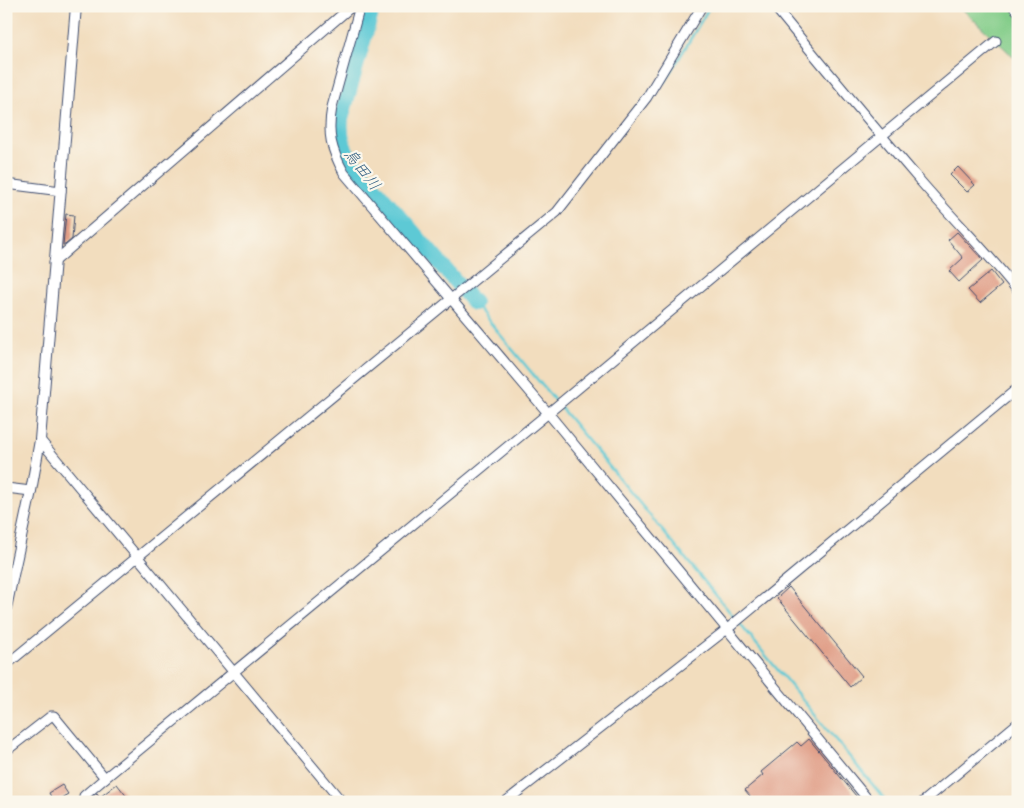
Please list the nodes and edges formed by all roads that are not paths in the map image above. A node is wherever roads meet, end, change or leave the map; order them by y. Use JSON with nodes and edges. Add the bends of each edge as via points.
{"nodes":[{"id":1,"x":76,"y":6,"type":"edge"},
{"id":2,"x":352,"y":6,"type":"edge"},
{"id":3,"x":360,"y":6,"type":"edge"},
{"id":4,"x":702,"y":6,"type":"edge"},
{"id":5,"x":774,"y":6,"type":"edge"},
{"id":6,"x":1013,"y":6,"type":"edge"},
{"id":7,"x":1018,"y":11,"type":"edge"},
{"id":8,"x":996,"y":41,"type":"dead end"},
{"id":9,"x":881,"y":136,"type":"junction"},
{"id":10,"x":6,"y":184,"type":"edge"},
{"id":11,"x":61,"y":191,"type":"junction"},
{"id":12,"x":54,"y":262,"type":"junction"},
{"id":13,"x":1018,"y":291,"type":"edge"},
{"id":14,"x":455,"y":297,"type":"junction"},
{"id":15,"x":1018,"y":388,"type":"edge"},
{"id":16,"x":550,"y":411,"type":"junction"},
{"id":17,"x":40,"y":440,"type":"junction"},
{"id":18,"x":6,"y":488,"type":"edge"},
{"id":19,"x":31,"y":491,"type":"junction"},
{"id":20,"x":138,"y":556,"type":"junction"},
{"id":21,"x":6,"y":608,"type":"edge"},
{"id":22,"x":730,"y":627,"type":"junction"},
{"id":23,"x":6,"y":665,"type":"edge"},
{"id":24,"x":233,"y":672,"type":"junction"},
{"id":25,"x":1018,"y":723,"type":"edge"},
{"id":26,"x":6,"y":751,"type":"edge"},
{"id":27,"x":105,"y":778,"type":"junction"},
{"id":28,"x":86,"y":802,"type":"edge"},
{"id":29,"x":342,"y":802,"type":"edge"},
{"id":30,"x":505,"y":802,"type":"edge"},
{"id":31,"x":870,"y":802,"type":"edge"},
{"id":32,"x":924,"y":802,"type":"edge"}],
"edges":[{"from":1,"to":11,"type":"street"},
{"from":2,"to":12,"type":"street"},
{"from":3,"to":14,"type":"street","via":[[332,107],[330,140],[344,173]]},
{"from":4,"to":14,"type":"street","via":[[647,97],[557,212]]},
{"from":5,"to":9,"type":"street"},
{"from":6,"to":7,"type":"street"},
{"from":8,"to":9,"type":"street"},
{"from":9,"to":13,"type":"street"},
{"from":9,"to":16,"type":"street"},
{"from":10,"to":11,"type":"street"},
{"from":11,"to":12,"type":"street"},
{"from":12,"to":17,"type":"street"},
{"from":14,"to":16,"type":"street"},
{"from":14,"to":20,"type":"street"},
{"from":15,"to":22,"type":"street"},
{"from":16,"to":22,"type":"street"},
{"from":16,"to":24,"type":"street"},
{"from":17,"to":19,"type":"street"},
{"from":17,"to":20,"type":"street"},
{"from":18,"to":19,"type":"street"},
{"from":19,"to":21,"type":"street"},
{"from":20,"to":23,"type":"street"},
{"from":20,"to":24,"type":"street"},
{"from":22,"to":30,"type":"street"},
{"from":22,"to":31,"type":"street"},
{"from":24,"to":27,"type":"street"},
{"from":24,"to":29,"type":"street"},
{"from":25,"to":32,"type":"street"},
{"from":26,"to":27,"type":"street","via":[[54,716]]},
{"from":27,"to":28,"type":"street","via":[[84,796]]}]}
